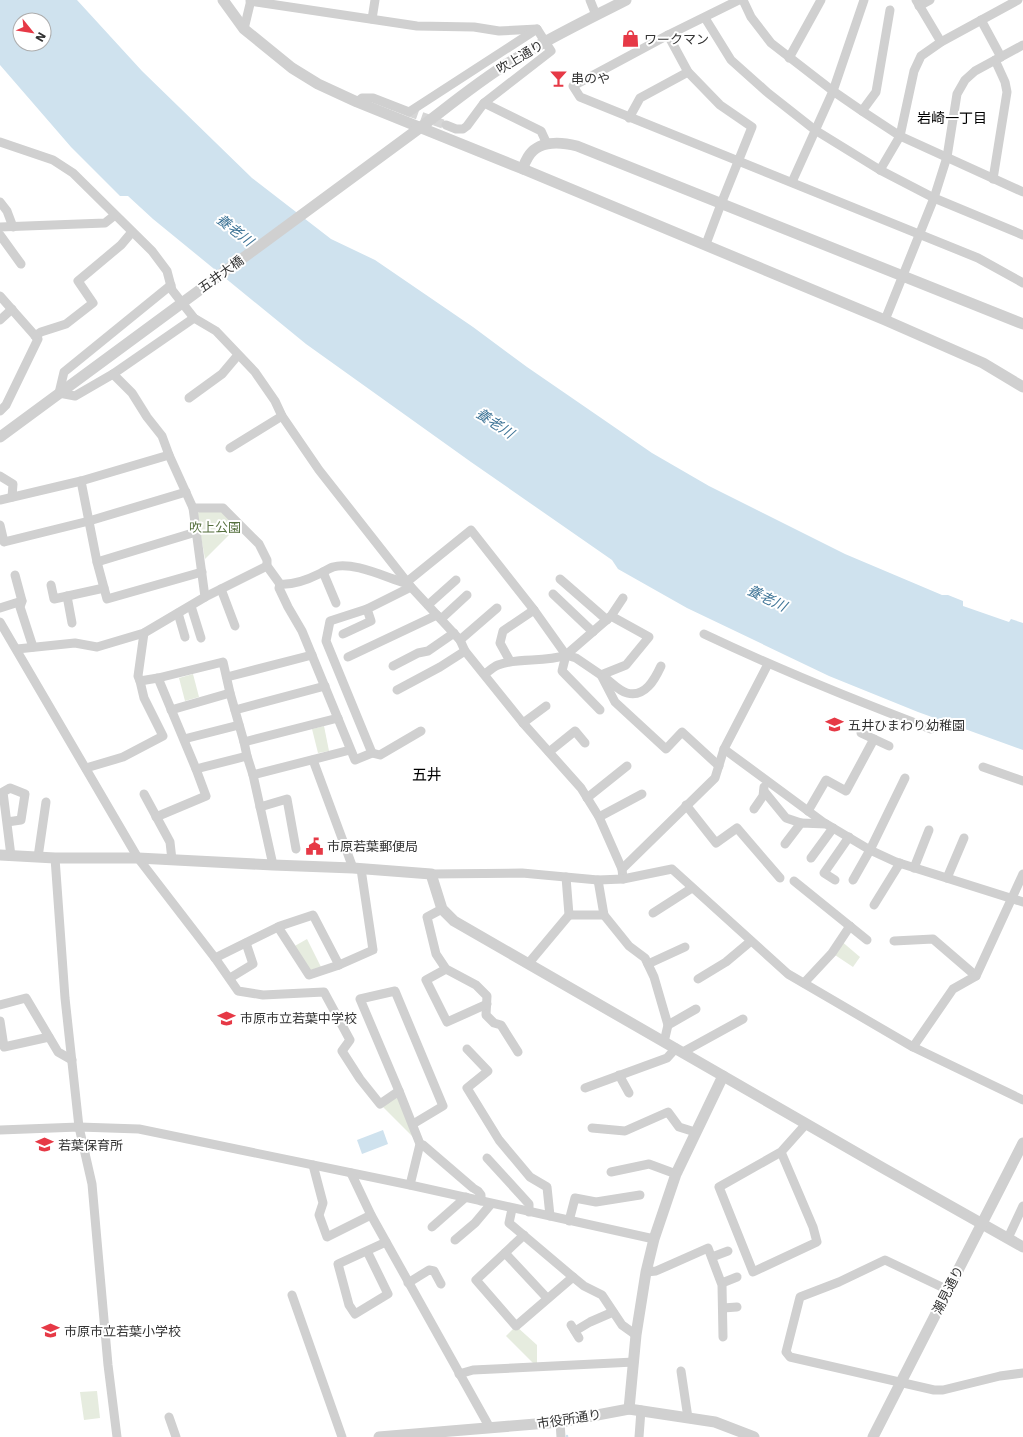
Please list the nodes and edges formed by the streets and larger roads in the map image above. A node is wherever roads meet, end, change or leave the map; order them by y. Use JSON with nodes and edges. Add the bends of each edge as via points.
{"nodes":[{"id":1,"x":223,"y":0,"type":"edge"},
{"id":2,"x":250,"y":0,"type":"edge"},
{"id":3,"x":375,"y":0,"type":"edge"},
{"id":4,"x":590,"y":0,"type":"edge"},
{"id":5,"x":626,"y":0,"type":"edge"},
{"id":6,"x":739,"y":0,"type":"edge"},
{"id":7,"x":743,"y":0,"type":"edge"},
{"id":8,"x":821,"y":0,"type":"edge"},
{"id":9,"x":864,"y":0,"type":"edge"},
{"id":10,"x":930,"y":0,"type":"edge"},
{"id":11,"x":1018,"y":0,"type":"edge"},
{"id":12,"x":917,"y":3,"type":"edge"},
{"id":13,"x":890,"y":10,"type":"dead end"},
{"id":14,"x":596,"y":15,"type":"junction"},
{"id":15,"x":705,"y":18,"type":"junction"},
{"id":16,"x":372,"y":19,"type":"junction"},
{"id":17,"x":981,"y":20,"type":"junction"},
{"id":18,"x":244,"y":29,"type":"junction"},
{"id":19,"x":537,"y":29,"type":"junction"},
{"id":20,"x":668,"y":35,"type":"junction"},
{"id":21,"x":545,"y":42,"type":"junction"},
{"id":22,"x":941,"y":42,"type":"junction"},
{"id":23,"x":1023,"y":45,"type":"edge"},
{"id":24,"x":789,"y":58,"type":"junction"},
{"id":25,"x":998,"y":58,"type":"junction"},
{"id":26,"x":688,"y":72,"type":"junction"},
{"id":27,"x":833,"y":91,"type":"junction"},
{"id":28,"x":357,"y":102,"type":"junction"},
{"id":29,"x":484,"y":103,"type":"junction"},
{"id":30,"x":862,"y":111,"type":"junction"},
{"id":31,"x":629,"y":118,"type":"junction"},
{"id":32,"x":446,"y":125,"type":"tunnel mouth"},
{"id":33,"x":421,"y":127,"type":"junction"},
{"id":34,"x":815,"y":130,"type":"junction"},
{"id":35,"x":900,"y":136,"type":"junction"},
{"id":36,"x":0,"y":142,"type":"edge"},
{"id":37,"x":547,"y":144,"type":"junction"},
{"id":38,"x":947,"y":157,"type":"junction"},
{"id":39,"x":739,"y":160,"type":"junction"},
{"id":40,"x":523,"y":169,"type":"junction"},
{"id":41,"x":880,"y":170,"type":"junction"},
{"id":42,"x":993,"y":179,"type":"junction"},
{"id":43,"x":792,"y":182,"type":"junction"},
{"id":44,"x":1023,"y":192,"type":"edge"},
{"id":45,"x":934,"y":198,"type":"junction"},
{"id":46,"x":0,"y":202,"type":"edge"},
{"id":47,"x":721,"y":204,"type":"junction"},
{"id":48,"x":115,"y":215,"type":"junction"},
{"id":49,"x":13,"y":226,"type":"junction"},
{"id":50,"x":0,"y":227,"type":"edge"},
{"id":51,"x":132,"y":232,"type":"junction"},
{"id":52,"x":0,"y":234,"type":"edge"},
{"id":53,"x":920,"y":234,"type":"junction"},
{"id":54,"x":1023,"y":235,"type":"edge"},
{"id":55,"x":706,"y":244,"type":"junction"},
{"id":56,"x":21,"y":264,"type":"dead end"},
{"id":57,"x":902,"y":276,"type":"junction"},
{"id":58,"x":1023,"y":283,"type":"edge"},
{"id":59,"x":172,"y":285,"type":"junction"},
{"id":60,"x":0,"y":296,"type":"edge"},
{"id":61,"x":12,"y":310,"type":"junction"},
{"id":62,"x":194,"y":318,"type":"junction"},
{"id":63,"x":0,"y":320,"type":"edge"},
{"id":64,"x":885,"y":320,"type":"junction"},
{"id":65,"x":1023,"y":324,"type":"edge"},
{"id":66,"x":35,"y":336,"type":"junction"},
{"id":67,"x":238,"y":355,"type":"junction"},
{"id":68,"x":113,"y":374,"type":"junction"},
{"id":69,"x":1023,"y":387,"type":"edge"},
{"id":70,"x":59,"y":393,"type":"junction"},
{"id":71,"x":189,"y":398,"type":"dead end"},
{"id":72,"x":0,"y":411,"type":"edge"},
{"id":73,"x":282,"y":416,"type":"junction"},
{"id":74,"x":0,"y":437,"type":"edge"},
{"id":75,"x":230,"y":448,"type":"dead end"},
{"id":76,"x":169,"y":455,"type":"junction"},
{"id":77,"x":0,"y":476,"type":"edge"},
{"id":78,"x":81,"y":481,"type":"junction"},
{"id":79,"x":186,"y":492,"type":"junction"},
{"id":80,"x":12,"y":497,"type":"junction"},
{"id":81,"x":0,"y":500,"type":"edge"},
{"id":82,"x":193,"y":508,"type":"junction"},
{"id":83,"x":89,"y":521,"type":"junction"},
{"id":84,"x":0,"y":526,"type":"edge"},
{"id":85,"x":196,"y":532,"type":"junction"},
{"id":86,"x":97,"y":562,"type":"junction"},
{"id":87,"x":267,"y":566,"type":"junction"},
{"id":88,"x":202,"y":572,"type":"junction"},
{"id":89,"x":323,"y":572,"type":"junction"},
{"id":90,"x":15,"y":574,"type":"dead end"},
{"id":91,"x":560,"y":578,"type":"dead end"},
{"id":92,"x":456,"y":580,"type":"dead end"},
{"id":93,"x":280,"y":584,"type":"junction"},
{"id":94,"x":410,"y":584,"type":"junction"},
{"id":95,"x":51,"y":585,"type":"dead end"},
{"id":96,"x":104,"y":588,"type":"junction"},
{"id":97,"x":221,"y":589,"type":"junction"},
{"id":98,"x":553,"y":594,"type":"dead end"},
{"id":99,"x":467,"y":595,"type":"dead end"},
{"id":100,"x":67,"y":596,"type":"junction"},
{"id":101,"x":205,"y":597,"type":"junction"},
{"id":102,"x":623,"y":598,"type":"dead end"},
{"id":103,"x":22,"y":601,"type":"junction"},
{"id":104,"x":336,"y":603,"type":"dead end"},
{"id":105,"x":428,"y":605,"type":"junction"},
{"id":106,"x":191,"y":606,"type":"junction"},
{"id":107,"x":0,"y":608,"type":"edge"},
{"id":108,"x":497,"y":608,"type":"dead end"},
{"id":109,"x":366,"y":609,"type":"junction"},
{"id":110,"x":534,"y":610,"type":"junction"},
{"id":111,"x":178,"y":613,"type":"junction"},
{"id":112,"x":439,"y":617,"type":"junction"},
{"id":113,"x":609,"y":618,"type":"junction"},
{"id":114,"x":0,"y":622,"type":"edge"},
{"id":115,"x":72,"y":623,"type":"dead end"},
{"id":116,"x":236,"y":626,"type":"dead end"},
{"id":117,"x":593,"y":632,"type":"junction"},
{"id":118,"x":144,"y":633,"type":"junction"},
{"id":119,"x":343,"y":634,"type":"dead end"},
{"id":120,"x":704,"y":634,"type":"dead end"},
{"id":121,"x":185,"y":637,"type":"dead end"},
{"id":122,"x":457,"y":637,"type":"junction"},
{"id":123,"x":201,"y":638,"type":"dead end"},
{"id":124,"x":33,"y":647,"type":"junction"},
{"id":125,"x":17,"y":649,"type":"junction"},
{"id":126,"x":465,"y":651,"type":"junction"},
{"id":127,"x":312,"y":655,"type":"junction"},
{"id":128,"x":566,"y":655,"type":"junction"},
{"id":129,"x":348,"y":657,"type":"dead end"},
{"id":130,"x":510,"y":662,"type":"junction"},
{"id":131,"x":768,"y":664,"type":"junction"},
{"id":132,"x":393,"y":666,"type":"dead end"},
{"id":133,"x":661,"y":666,"type":"dead end"},
{"id":134,"x":485,"y":674,"type":"junction"},
{"id":135,"x":601,"y":675,"type":"junction"},
{"id":136,"x":158,"y":678,"type":"junction"},
{"id":137,"x":227,"y":678,"type":"junction"},
{"id":138,"x":140,"y":681,"type":"junction"},
{"id":139,"x":324,"y":686,"type":"junction"},
{"id":140,"x":397,"y":690,"type":"dead end"},
{"id":141,"x":230,"y":694,"type":"junction"},
{"id":142,"x":546,"y":706,"type":"dead end"},
{"id":143,"x":171,"y":710,"type":"junction"},
{"id":144,"x":235,"y":710,"type":"junction"},
{"id":145,"x":600,"y":710,"type":"dead end"},
{"id":146,"x":338,"y":718,"type":"junction"},
{"id":147,"x":523,"y":723,"type":"junction"},
{"id":148,"x":239,"y":724,"type":"junction"},
{"id":149,"x":931,"y":729,"type":"dead end"},
{"id":150,"x":421,"y":731,"type":"dead end"},
{"id":151,"x":861,"y":733,"type":"dead end"},
{"id":152,"x":184,"y":739,"type":"junction"},
{"id":153,"x":874,"y":739,"type":"junction"},
{"id":154,"x":244,"y":742,"type":"junction"},
{"id":155,"x":585,"y":743,"type":"dead end"},
{"id":156,"x":889,"y":746,"type":"dead end"},
{"id":157,"x":724,"y":749,"type":"junction"},
{"id":158,"x":350,"y":750,"type":"junction"},
{"id":159,"x":549,"y":752,"type":"junction"},
{"id":160,"x":372,"y":753,"type":"junction"},
{"id":161,"x":247,"y":756,"type":"junction"},
{"id":162,"x":313,"y":760,"type":"junction"},
{"id":163,"x":627,"y":766,"type":"dead end"},
{"id":164,"x":719,"y":766,"type":"junction"},
{"id":165,"x":983,"y":767,"type":"dead end"},
{"id":166,"x":86,"y":768,"type":"junction"},
{"id":167,"x":196,"y":769,"type":"junction"},
{"id":168,"x":253,"y":775,"type":"junction"},
{"id":169,"x":905,"y":778,"type":"dead end"},
{"id":170,"x":765,"y":779,"type":"junction"},
{"id":171,"x":1023,"y":781,"type":"edge"},
{"id":172,"x":764,"y":791,"type":"junction"},
{"id":173,"x":144,"y":794,"type":"dead end"},
{"id":174,"x":642,"y":794,"type":"dead end"},
{"id":175,"x":587,"y":798,"type":"junction"},
{"id":176,"x":46,"y":802,"type":"dead end"},
{"id":177,"x":686,"y":805,"type":"junction"},
{"id":178,"x":260,"y":807,"type":"junction"},
{"id":179,"x":754,"y":809,"type":"dead end"},
{"id":180,"x":808,"y":811,"type":"junction"},
{"id":181,"x":156,"y":817,"type":"junction"},
{"id":182,"x":599,"y":817,"type":"junction"},
{"id":183,"x":7,"y":822,"type":"dead end"},
{"id":184,"x":801,"y":823,"type":"junction"},
{"id":185,"x":829,"y":826,"type":"junction"},
{"id":186,"x":929,"y":830,"type":"dead end"},
{"id":187,"x":849,"y":837,"type":"junction"},
{"id":188,"x":964,"y":838,"type":"dead end"},
{"id":189,"x":785,"y":844,"type":"dead end"},
{"id":190,"x":296,"y":848,"type":"dead end"},
{"id":191,"x":870,"y":850,"type":"junction"},
{"id":192,"x":5,"y":855,"type":"edge"},
{"id":193,"x":38,"y":857,"type":"junction"},
{"id":194,"x":55,"y":858,"type":"junction"},
{"id":195,"x":138,"y":858,"type":"junction"},
{"id":196,"x":811,"y":858,"type":"dead end"},
{"id":197,"x":172,"y":860,"type":"junction"},
{"id":198,"x":900,"y":863,"type":"junction"},
{"id":199,"x":274,"y":866,"type":"junction"},
{"id":200,"x":914,"y":868,"type":"junction"},
{"id":201,"x":357,"y":869,"type":"junction"},
{"id":202,"x":622,"y":869,"type":"junction"},
{"id":203,"x":431,"y":874,"type":"junction"},
{"id":204,"x":1023,"y":874,"type":"edge"},
{"id":205,"x":566,"y":877,"type":"junction"},
{"id":206,"x":780,"y":878,"type":"dead end"},
{"id":207,"x":947,"y":878,"type":"junction"},
{"id":208,"x":623,"y":879,"type":"junction"},
{"id":209,"x":598,"y":880,"type":"junction"},
{"id":210,"x":835,"y":880,"type":"dead end"},
{"id":211,"x":853,"y":880,"type":"dead end"},
{"id":212,"x":794,"y":881,"type":"dead end"},
{"id":213,"x":692,"y":888,"type":"junction"},
{"id":214,"x":1012,"y":898,"type":"junction"},
{"id":215,"x":1023,"y":902,"type":"edge"},
{"id":216,"x":874,"y":905,"type":"dead end"},
{"id":217,"x":442,"y":909,"type":"junction"},
{"id":218,"x":653,"y":913,"type":"dead end"},
{"id":219,"x":569,"y":915,"type":"junction"},
{"id":220,"x":604,"y":915,"type":"junction"},
{"id":221,"x":850,"y":926,"type":"junction"},
{"id":222,"x":278,"y":927,"type":"junction"},
{"id":223,"x":867,"y":940,"type":"dead end"},
{"id":224,"x":751,"y":941,"type":"junction"},
{"id":225,"x":894,"y":941,"type":"dead end"},
{"id":226,"x":246,"y":943,"type":"junction"},
{"id":227,"x":685,"y":947,"type":"dead end"},
{"id":228,"x":215,"y":958,"type":"junction"},
{"id":229,"x":528,"y":964,"type":"junction"},
{"id":230,"x":648,"y":964,"type":"junction"},
{"id":231,"x":339,"y":966,"type":"junction"},
{"id":232,"x":446,"y":969,"type":"junction"},
{"id":233,"x":976,"y":976,"type":"junction"},
{"id":234,"x":230,"y":978,"type":"junction"},
{"id":235,"x":698,"y":979,"type":"dead end"},
{"id":236,"x":804,"y":983,"type":"junction"},
{"id":237,"x":486,"y":1004,"type":"junction"},
{"id":238,"x":0,"y":1005,"type":"edge"},
{"id":239,"x":696,"y":1009,"type":"dead end"},
{"id":240,"x":743,"y":1019,"type":"dead end"},
{"id":241,"x":0,"y":1021,"type":"edge"},
{"id":242,"x":668,"y":1025,"type":"junction"},
{"id":243,"x":49,"y":1037,"type":"junction"},
{"id":244,"x":664,"y":1042,"type":"junction"},
{"id":245,"x":914,"y":1047,"type":"junction"},
{"id":246,"x":467,"y":1049,"type":"dead end"},
{"id":247,"x":680,"y":1050,"type":"junction"},
{"id":248,"x":518,"y":1052,"type":"dead end"},
{"id":249,"x":72,"y":1060,"type":"junction"},
{"id":250,"x":618,"y":1075,"type":"junction"},
{"id":251,"x":723,"y":1076,"type":"junction"},
{"id":252,"x":586,"y":1088,"type":"dead end"},
{"id":253,"x":399,"y":1091,"type":"junction"},
{"id":254,"x":629,"y":1094,"type":"dead end"},
{"id":255,"x":1023,"y":1100,"type":"edge"},
{"id":256,"x":413,"y":1124,"type":"junction"},
{"id":257,"x":806,"y":1124,"type":"junction"},
{"id":258,"x":79,"y":1127,"type":"junction"},
{"id":259,"x":592,"y":1128,"type":"dead end"},
{"id":260,"x":0,"y":1130,"type":"edge"},
{"id":261,"x":696,"y":1132,"type":"junction"},
{"id":262,"x":1023,"y":1143,"type":"edge"},
{"id":263,"x":420,"y":1144,"type":"junction"},
{"id":264,"x":780,"y":1152,"type":"junction"},
{"id":265,"x":487,"y":1158,"type":"dead end"},
{"id":266,"x":313,"y":1165,"type":"junction"},
{"id":267,"x":611,"y":1172,"type":"dead end"},
{"id":268,"x":351,"y":1173,"type":"junction"},
{"id":269,"x":676,"y":1174,"type":"junction"},
{"id":270,"x":410,"y":1185,"type":"junction"},
{"id":271,"x":640,"y":1195,"type":"dead end"},
{"id":272,"x":466,"y":1197,"type":"junction"},
{"id":273,"x":481,"y":1201,"type":"junction"},
{"id":274,"x":491,"y":1204,"type":"junction"},
{"id":275,"x":1023,"y":1206,"type":"edge"},
{"id":276,"x":512,"y":1209,"type":"junction"},
{"id":277,"x":529,"y":1212,"type":"junction"},
{"id":278,"x":371,"y":1216,"type":"junction"},
{"id":279,"x":550,"y":1216,"type":"junction"},
{"id":280,"x":569,"y":1221,"type":"junction"},
{"id":281,"x":981,"y":1224,"type":"junction"},
{"id":282,"x":432,"y":1227,"type":"dead end"},
{"id":283,"x":524,"y":1235,"type":"junction"},
{"id":284,"x":1008,"y":1238,"type":"junction"},
{"id":285,"x":456,"y":1240,"type":"dead end"},
{"id":286,"x":654,"y":1240,"type":"junction"},
{"id":287,"x":386,"y":1242,"type":"junction"},
{"id":288,"x":1023,"y":1247,"type":"edge"},
{"id":289,"x":367,"y":1250,"type":"junction"},
{"id":290,"x":728,"y":1251,"type":"dead end"},
{"id":291,"x":505,"y":1253,"type":"junction"},
{"id":292,"x":712,"y":1257,"type":"junction"},
{"id":293,"x":646,"y":1272,"type":"junction"},
{"id":294,"x":572,"y":1277,"type":"junction"},
{"id":295,"x":737,"y":1277,"type":"dead end"},
{"id":296,"x":408,"y":1283,"type":"junction"},
{"id":297,"x":722,"y":1283,"type":"junction"},
{"id":298,"x":441,"y":1284,"type":"dead end"},
{"id":299,"x":948,"y":1290,"type":"junction"},
{"id":300,"x":292,"y":1294,"type":"dead end"},
{"id":301,"x":547,"y":1298,"type":"junction"},
{"id":302,"x":737,"y":1307,"type":"dead end"},
{"id":303,"x":723,"y":1308,"type":"junction"},
{"id":304,"x":613,"y":1312,"type":"junction"},
{"id":305,"x":575,"y":1332,"type":"dead end"},
{"id":306,"x":636,"y":1335,"type":"junction"},
{"id":307,"x":723,"y":1337,"type":"dead end"},
{"id":308,"x":634,"y":1362,"type":"junction"},
{"id":309,"x":681,"y":1371,"type":"dead end"},
{"id":310,"x":1023,"y":1373,"type":"edge"},
{"id":311,"x":459,"y":1374,"type":"junction"},
{"id":312,"x":901,"y":1383,"type":"junction"},
{"id":313,"x":629,"y":1409,"type":"junction"},
{"id":314,"x":641,"y":1410,"type":"junction"},
{"id":315,"x":169,"y":1417,"type":"dead end"},
{"id":316,"x":688,"y":1418,"type":"junction"},
{"id":317,"x":560,"y":1422,"type":"junction"},
{"id":318,"x":490,"y":1428,"type":"junction"},
{"id":319,"x":749,"y":1436,"type":"edge"},
{"id":320,"x":117,"y":1437,"type":"edge"},
{"id":321,"x":176,"y":1437,"type":"edge"},
{"id":322,"x":342,"y":1437,"type":"edge"},
{"id":323,"x":379,"y":1437,"type":"edge"},
{"id":324,"x":561,"y":1437,"type":"edge"},
{"id":325,"x":639,"y":1437,"type":"edge"},
{"id":326,"x":874,"y":1437,"type":"edge"}],
"edges":[{"from":1,"to":18,"type":"street"},
{"from":2,"to":16,"type":"street"},
{"from":2,"to":18,"type":"street"},
{"from":3,"to":16,"type":"street"},
{"from":4,"to":14,"type":"street"},
{"from":5,"to":14,"type":"street","name":"吹上通り"},
{"from":6,"to":15,"type":"street"},
{"from":7,"to":24,"type":"street","via":[[771,43]]},
{"from":8,"to":24,"type":"street"},
{"from":9,"to":27,"type":"street"},
{"from":10,"to":12,"type":"street"},
{"from":11,"to":17,"type":"street"},
{"from":12,"to":22,"type":"street"},
{"from":13,"to":30,"type":"street","via":[[876,92]]},
{"from":14,"to":21,"type":"street","name":"吹上通り"},
{"from":15,"to":20,"type":"street"},
{"from":15,"to":34,"type":"street","via":[[731,60]]},
{"from":16,"to":19,"type":"street","via":[[417,26],[474,27],[499,31]]},
{"from":17,"to":22,"type":"street"},
{"from":17,"to":25,"type":"street"},
{"from":18,"to":28,"type":"street","via":[[292,68],[318,84]]},
{"from":19,"to":21,"type":"street"},
{"from":19,"to":28,"type":"street","via":[[409,112],[373,98],[362,98]]},
{"from":20,"to":26,"type":"street"},
{"from":20,"to":31,"type":"street","via":[[573,86],[580,97]]},
{"from":21,"to":29,"type":"street","via":[[551,51]]},
{"from":21,"to":33,"type":"street","name":"吹上通り","via":[[509,62]]},
{"from":22,"to":35,"type":"street","via":[[920,56],[914,71]]},
{"from":23,"to":25,"type":"street"},
{"from":24,"to":27,"type":"street"},
{"from":25,"to":38,"type":"street","via":[[975,70],[957,94]]},
{"from":25,"to":42,"type":"street","via":[[1008,92]]},
{"from":26,"to":31,"type":"street","via":[[640,98]]},
{"from":26,"to":39,"type":"street","via":[[720,105],[752,127]]},
{"from":27,"to":30,"type":"street"},
{"from":27,"to":34,"type":"street"},
{"from":28,"to":33,"type":"street"},
{"from":29,"to":32,"type":"street","via":[[468,126],[463,129]]},
{"from":29,"to":37,"type":"street","via":[[541,131]]},
{"from":30,"to":35,"type":"street"},
{"from":31,"to":39,"type":"street"},
{"from":33,"to":40,"type":"street"},
{"from":33,"to":70,"type":"street","name":"五井大橋"},
{"from":34,"to":41,"type":"street"},
{"from":34,"to":43,"type":"street"},
{"from":35,"to":38,"type":"street"},
{"from":35,"to":41,"type":"street"},
{"from":36,"to":48,"type":"street","via":[[54,160],[73,172]]},
{"from":37,"to":40,"type":"street","via":[[535,149],[528,156]]},
{"from":37,"to":47,"type":"street","via":[[566,143],[577,146]]},
{"from":38,"to":42,"type":"street"},
{"from":38,"to":45,"type":"street"},
{"from":39,"to":43,"type":"street"},
{"from":39,"to":47,"type":"street"},
{"from":40,"to":55,"type":"street"},
{"from":41,"to":45,"type":"street"},
{"from":42,"to":44,"type":"street"},
{"from":43,"to":53,"type":"street"},
{"from":45,"to":53,"type":"street"},
{"from":45,"to":54,"type":"street"},
{"from":46,"to":49,"type":"street"},
{"from":47,"to":55,"type":"street"},
{"from":47,"to":57,"type":"street"},
{"from":48,"to":49,"type":"street","via":[[105,223]]},
{"from":48,"to":51,"type":"street"},
{"from":49,"to":50,"type":"street"},
{"from":51,"to":59,"type":"street","via":[[152,251],[167,271]]},
{"from":51,"to":66,"type":"street","via":[[121,245],[78,281],[93,303],[66,324]]},
{"from":52,"to":56,"type":"street"},
{"from":53,"to":57,"type":"street"},
{"from":53,"to":58,"type":"street","via":[[978,258]]},
{"from":55,"to":64,"type":"street"},
{"from":57,"to":64,"type":"street"},
{"from":57,"to":65,"type":"street"},
{"from":59,"to":62,"type":"street","via":[[172,290]]},
{"from":59,"to":70,"type":"street","via":[[64,372]]},
{"from":60,"to":61,"type":"street"},
{"from":61,"to":63,"type":"street"},
{"from":61,"to":66,"type":"street"},
{"from":62,"to":67,"type":"street","via":[[216,330]]},
{"from":62,"to":68,"type":"street"},
{"from":64,"to":69,"type":"street","via":[[984,363]]},
{"from":66,"to":72,"type":"street","via":[[38,339],[6,405]]},
{"from":67,"to":71,"type":"street","via":[[222,374]]},
{"from":67,"to":73,"type":"street","via":[[259,378]]},
{"from":68,"to":70,"type":"street","via":[[75,396]]},
{"from":68,"to":76,"type":"street","via":[[132,393],[162,436]]},
{"from":70,"to":74,"type":"street"},
{"from":73,"to":75,"type":"street"},
{"from":73,"to":94,"type":"street","via":[[319,470]]},
{"from":76,"to":78,"type":"street"},
{"from":76,"to":79,"type":"street"},
{"from":77,"to":80,"type":"street","via":[[13,484]]},
{"from":78,"to":80,"type":"street"},
{"from":78,"to":83,"type":"street"},
{"from":79,"to":82,"type":"street"},
{"from":79,"to":83,"type":"street"},
{"from":80,"to":81,"type":"street"},
{"from":82,"to":85,"type":"street"},
{"from":82,"to":87,"type":"street","via":[[223,508],[259,544]]},
{"from":83,"to":84,"type":"street","via":[[4,542]]},
{"from":83,"to":86,"type":"street"},
{"from":85,"to":86,"type":"street"},
{"from":85,"to":88,"type":"street"},
{"from":86,"to":96,"type":"street"},
{"from":87,"to":93,"type":"street"},
{"from":87,"to":97,"type":"street"},
{"from":88,"to":96,"type":"street","via":[[106,599]]},
{"from":88,"to":101,"type":"street"},
{"from":89,"to":93,"type":"street","via":[[300,582]]},
{"from":89,"to":94,"type":"street","via":[[332,567],[344,566]]},
{"from":89,"to":104,"type":"street"},
{"from":90,"to":103,"type":"street"},
{"from":91,"to":113,"type":"street"},
{"from":92,"to":105,"type":"street"},
{"from":93,"to":127,"type":"street","via":[[279,588]]},
{"from":94,"to":105,"type":"street"},
{"from":94,"to":109,"type":"street"},
{"from":94,"to":110,"type":"street","via":[[471,530]]},
{"from":95,"to":100,"type":"street","via":[[54,599]]},
{"from":96,"to":100,"type":"street"},
{"from":97,"to":101,"type":"street"},
{"from":97,"to":116,"type":"street"},
{"from":98,"to":117,"type":"street"},
{"from":99,"to":112,"type":"street"},
{"from":100,"to":115,"type":"street"},
{"from":101,"to":106,"type":"street"},
{"from":102,"to":113,"type":"street"},
{"from":103,"to":107,"type":"street"},
{"from":103,"to":124,"type":"street","via":[[20,607]]},
{"from":105,"to":112,"type":"street"},
{"from":106,"to":111,"type":"street"},
{"from":106,"to":123,"type":"street"},
{"from":108,"to":122,"type":"street"},
{"from":109,"to":119,"type":"street","via":[[371,621]]},
{"from":109,"to":160,"type":"street","via":[[330,621],[326,641]]},
{"from":110,"to":128,"type":"street"},
{"from":110,"to":130,"type":"street","via":[[503,632],[500,643]]},
{"from":111,"to":118,"type":"street"},
{"from":111,"to":121,"type":"street"},
{"from":112,"to":122,"type":"street"},
{"from":112,"to":129,"type":"street"},
{"from":113,"to":117,"type":"street"},
{"from":113,"to":135,"type":"street","via":[[649,637],[626,665]]},
{"from":114,"to":125,"type":"street"},
{"from":117,"to":128,"type":"street"},
{"from":118,"to":124,"type":"street","via":[[97,647],[75,643]]},
{"from":118,"to":138,"type":"street","via":[[138,676]]},
{"from":120,"to":131,"type":"street"},
{"from":122,"to":126,"type":"street"},
{"from":122,"to":132,"type":"street","via":[[428,651],[418,652]]},
{"from":124,"to":125,"type":"street"},
{"from":125,"to":166,"type":"street"},
{"from":126,"to":134,"type":"street"},
{"from":126,"to":140,"type":"street"},
{"from":127,"to":137,"type":"street"},
{"from":127,"to":139,"type":"street"},
{"from":128,"to":130,"type":"street"},
{"from":128,"to":135,"type":"street","via":[[576,658]]},
{"from":128,"to":145,"type":"street","via":[[562,671]]},
{"from":130,"to":134,"type":"street","via":[[496,666]]},
{"from":131,"to":149,"type":"street"},
{"from":131,"to":157,"type":"street"},
{"from":133,"to":135,"type":"street","via":[[646,690],[637,694],[627,693]]},
{"from":134,"to":147,"type":"street"},
{"from":135,"to":164,"type":"street","via":[[616,702],[666,749],[682,732]]},
{"from":136,"to":137,"type":"street","via":[[223,662]]},
{"from":136,"to":138,"type":"street"},
{"from":136,"to":143,"type":"street"},
{"from":137,"to":141,"type":"street"},
{"from":138,"to":166,"type":"street","via":[[144,698],[163,736],[123,756]]},
{"from":139,"to":144,"type":"street"},
{"from":139,"to":146,"type":"street"},
{"from":141,"to":143,"type":"street"},
{"from":141,"to":144,"type":"street"},
{"from":142,"to":147,"type":"street"},
{"from":143,"to":152,"type":"street"},
{"from":144,"to":148,"type":"street"},
{"from":146,"to":154,"type":"street"},
{"from":146,"to":158,"type":"street"},
{"from":147,"to":159,"type":"street"},
{"from":148,"to":152,"type":"street"},
{"from":148,"to":154,"type":"street"},
{"from":150,"to":160,"type":"street","via":[[380,755]]},
{"from":151,"to":153,"type":"street"},
{"from":152,"to":167,"type":"street"},
{"from":153,"to":156,"type":"street"},
{"from":153,"to":180,"type":"street","via":[[846,791],[826,780]]},
{"from":154,"to":161,"type":"street"},
{"from":155,"to":159,"type":"street","via":[[575,731]]},
{"from":157,"to":164,"type":"street"},
{"from":157,"to":170,"type":"street"},
{"from":158,"to":160,"type":"street","via":[[355,760]]},
{"from":158,"to":162,"type":"street"},
{"from":159,"to":175,"type":"street"},
{"from":161,"to":167,"type":"street"},
{"from":161,"to":168,"type":"street"},
{"from":162,"to":168,"type":"street"},
{"from":162,"to":201,"type":"street"},
{"from":163,"to":175,"type":"street"},
{"from":164,"to":177,"type":"street","via":[[715,778]]},
{"from":165,"to":171,"type":"street"},
{"from":166,"to":195,"type":"street"},
{"from":167,"to":181,"type":"street","via":[[206,796]]},
{"from":168,"to":178,"type":"street"},
{"from":169,"to":191,"type":"street"},
{"from":170,"to":172,"type":"street"},
{"from":170,"to":180,"type":"street"},
{"from":172,"to":179,"type":"street"},
{"from":172,"to":184,"type":"street","via":[[786,818]]},
{"from":173,"to":181,"type":"street"},
{"from":174,"to":182,"type":"street"},
{"from":175,"to":182,"type":"street"},
{"from":176,"to":193,"type":"street"},
{"from":177,"to":202,"type":"street"},
{"from":177,"to":206,"type":"street","via":[[716,843],[737,828]]},
{"from":178,"to":190,"type":"street","via":[[287,799]]},
{"from":178,"to":199,"type":"street"},
{"from":180,"to":185,"type":"street"},
{"from":181,"to":197,"type":"street","via":[[170,842]]},
{"from":182,"to":202,"type":"street"},
{"from":183,"to":192,"type":"street"},
{"from":184,"to":185,"type":"street"},
{"from":184,"to":189,"type":"street"},
{"from":185,"to":187,"type":"street"},
{"from":185,"to":196,"type":"street"},
{"from":186,"to":200,"type":"street"},
{"from":187,"to":191,"type":"street"},
{"from":187,"to":210,"type":"street","via":[[824,873]]},
{"from":188,"to":207,"type":"street"},
{"from":191,"to":198,"type":"street"},
{"from":191,"to":211,"type":"street"},
{"from":192,"to":193,"type":"street"},
{"from":193,"to":194,"type":"street"},
{"from":194,"to":195,"type":"street"},
{"from":194,"to":249,"type":"street"},
{"from":195,"to":197,"type":"street"},
{"from":195,"to":228,"type":"street"},
{"from":197,"to":199,"type":"street"},
{"from":198,"to":200,"type":"street"},
{"from":198,"to":216,"type":"street"},
{"from":199,"to":201,"type":"street"},
{"from":200,"to":207,"type":"street"},
{"from":201,"to":203,"type":"street"},
{"from":201,"to":231,"type":"street","via":[[373,950]]},
{"from":202,"to":208,"type":"street"},
{"from":203,"to":205,"type":"street","via":[[522,874]]},
{"from":203,"to":217,"type":"street"},
{"from":204,"to":214,"type":"street"},
{"from":205,"to":209,"type":"street"},
{"from":205,"to":219,"type":"street"},
{"from":207,"to":214,"type":"street"},
{"from":208,"to":209,"type":"street"},
{"from":208,"to":213,"type":"street","via":[[672,869]]},
{"from":209,"to":220,"type":"street"},
{"from":212,"to":221,"type":"street"},
{"from":213,"to":218,"type":"street"},
{"from":213,"to":224,"type":"street"},
{"from":214,"to":215,"type":"street"},
{"from":214,"to":233,"type":"street"},
{"from":217,"to":229,"type":"street","via":[[454,921]]},
{"from":217,"to":232,"type":"street","via":[[427,917],[436,954]]},
{"from":219,"to":220,"type":"street"},
{"from":219,"to":229,"type":"street"},
{"from":220,"to":230,"type":"street","via":[[629,946],[645,958]]},
{"from":221,"to":223,"type":"street"},
{"from":221,"to":236,"type":"street","via":[[832,953]]},
{"from":222,"to":226,"type":"street"},
{"from":222,"to":231,"type":"street","via":[[309,975]]},
{"from":222,"to":231,"type":"street","via":[[314,915]]},
{"from":224,"to":235,"type":"street","via":[[726,962]]},
{"from":224,"to":236,"type":"street","via":[[788,974]]},
{"from":225,"to":233,"type":"street","via":[[933,939]]},
{"from":226,"to":228,"type":"street"},
{"from":226,"to":234,"type":"street","via":[[253,964]]},
{"from":227,"to":230,"type":"street"},
{"from":228,"to":234,"type":"street"},
{"from":229,"to":244,"type":"street"},
{"from":230,"to":242,"type":"street"},
{"from":232,"to":237,"type":"street","via":[[476,985],[487,996]]},
{"from":232,"to":237,"type":"street","via":[[426,980],[447,1022]]},
{"from":233,"to":245,"type":"street","via":[[953,989]]},
{"from":234,"to":253,"type":"street","via":[[238,991],[263,995],[324,992],[350,1040],[342,1051],[360,1079],[380,1104]]},
{"from":236,"to":245,"type":"street"},
{"from":237,"to":248,"type":"street","via":[[486,1015],[500,1025]]},
{"from":238,"to":243,"type":"street","via":[[26,998]]},
{"from":239,"to":242,"type":"street"},
{"from":240,"to":247,"type":"street"},
{"from":241,"to":243,"type":"street","via":[[4,1047]]},
{"from":242,"to":244,"type":"street"},
{"from":243,"to":249,"type":"street","via":[[58,1052]]},
{"from":244,"to":247,"type":"street"},
{"from":245,"to":255,"type":"street"},
{"from":246,"to":279,"type":"street","via":[[488,1071],[467,1088],[499,1140],[530,1178],[547,1187]]},
{"from":247,"to":250,"type":"street","via":[[667,1058]]},
{"from":247,"to":251,"type":"street"},
{"from":249,"to":258,"type":"street"},
{"from":250,"to":252,"type":"street"},
{"from":250,"to":254,"type":"street"},
{"from":251,"to":257,"type":"street"},
{"from":251,"to":261,"type":"street"},
{"from":253,"to":256,"type":"street"},
{"from":253,"to":256,"type":"street","via":[[360,999],[395,991],[443,1106]]},
{"from":256,"to":263,"type":"street"},
{"from":257,"to":264,"type":"street"},
{"from":257,"to":281,"type":"street"},
{"from":258,"to":260,"type":"street"},
{"from":258,"to":266,"type":"street","via":[[139,1129]]},
{"from":258,"to":320,"type":"street","via":[[92,1184]]},
{"from":259,"to":261,"type":"street","via":[[625,1131],[668,1112],[679,1128]]},
{"from":261,"to":269,"type":"street"},
{"from":262,"to":281,"type":"street","name":"潮見通り"},
{"from":263,"to":270,"type":"street"},
{"from":263,"to":273,"type":"street","via":[[478,1191]]},
{"from":264,"to":264,"type":"street","via":[[719,1187],[753,1272],[817,1242],[813,1227]]},
{"from":265,"to":277,"type":"street","via":[[529,1204]]},
{"from":266,"to":268,"type":"street"},
{"from":266,"to":278,"type":"street","via":[[323,1203],[319,1215],[327,1237]]},
{"from":267,"to":269,"type":"street","via":[[649,1164]]},
{"from":268,"to":270,"type":"street"},
{"from":268,"to":278,"type":"street"},
{"from":269,"to":286,"type":"street"},
{"from":270,"to":272,"type":"street"},
{"from":271,"to":280,"type":"street","via":[[596,1202],[575,1198]]},
{"from":272,"to":273,"type":"street"},
{"from":272,"to":282,"type":"street"},
{"from":273,"to":274,"type":"street"},
{"from":274,"to":276,"type":"street"},
{"from":274,"to":285,"type":"street"},
{"from":275,"to":284,"type":"street"},
{"from":276,"to":277,"type":"street"},
{"from":276,"to":283,"type":"street","via":[[509,1223]]},
{"from":277,"to":279,"type":"street"},
{"from":278,"to":287,"type":"street"},
{"from":279,"to":280,"type":"street"},
{"from":280,"to":286,"type":"street"},
{"from":281,"to":284,"type":"street"},
{"from":281,"to":299,"type":"street","name":"潮見通り"},
{"from":283,"to":291,"type":"street"},
{"from":283,"to":294,"type":"street"},
{"from":284,"to":288,"type":"street"},
{"from":286,"to":293,"type":"street"},
{"from":287,"to":289,"type":"street"},
{"from":287,"to":296,"type":"street"},
{"from":289,"to":289,"type":"street","via":[[338,1264],[349,1305],[356,1314],[388,1294]]},
{"from":290,"to":292,"type":"street"},
{"from":291,"to":301,"type":"street"},
{"from":291,"to":301,"type":"street","via":[[476,1280],[516,1326]]},
{"from":292,"to":293,"type":"street","via":[[708,1248],[656,1271]]},
{"from":292,"to":297,"type":"street"},
{"from":293,"to":306,"type":"street"},
{"from":294,"to":301,"type":"street"},
{"from":294,"to":304,"type":"street","via":[[602,1295]]},
{"from":295,"to":297,"type":"street"},
{"from":296,"to":298,"type":"street","via":[[429,1270],[434,1271]]},
{"from":296,"to":311,"type":"street"},
{"from":297,"to":303,"type":"street"},
{"from":299,"to":312,"type":"street","name":"潮見通り"},
{"from":299,"to":312,"type":"street","via":[[886,1260],[800,1297],[786,1352],[790,1357]]},
{"from":300,"to":322,"type":"street"},
{"from":302,"to":303,"type":"street"},
{"from":303,"to":307,"type":"street"},
{"from":304,"to":305,"type":"street"},
{"from":304,"to":306,"type":"street","via":[[622,1325]]},
{"from":306,"to":308,"type":"street"},
{"from":308,"to":311,"type":"street","via":[[473,1370]]},
{"from":308,"to":313,"type":"street"},
{"from":309,"to":316,"type":"street"},
{"from":310,"to":312,"type":"street","via":[[943,1390]]},
{"from":311,"to":318,"type":"street"},
{"from":312,"to":326,"type":"street","name":"潮見通り"},
{"from":313,"to":314,"type":"street","name":"市役所通り"},
{"from":313,"to":317,"type":"street","name":"市役所通り"},
{"from":314,"to":316,"type":"street","name":"市役所通り"},
{"from":314,"to":325,"type":"street"},
{"from":315,"to":321,"type":"street"},
{"from":316,"to":319,"type":"street","name":"市役所通り","via":[[715,1422]]},
{"from":317,"to":318,"type":"street","name":"市役所通り"},
{"from":317,"to":324,"type":"street"},
{"from":318,"to":323,"type":"street","name":"市役所通り"}]}
